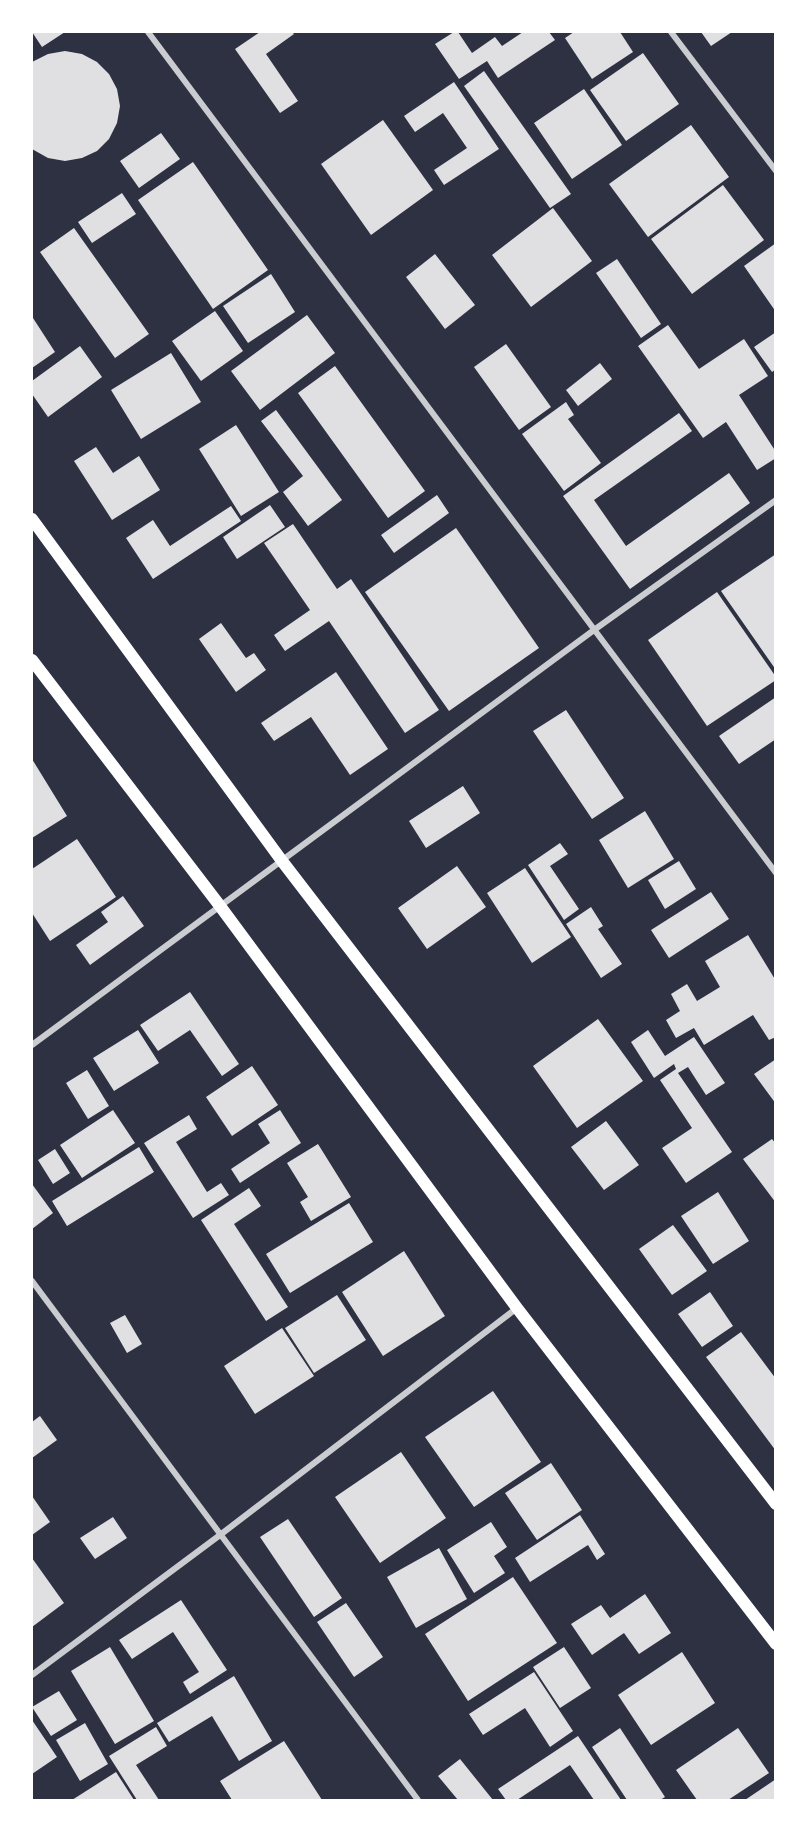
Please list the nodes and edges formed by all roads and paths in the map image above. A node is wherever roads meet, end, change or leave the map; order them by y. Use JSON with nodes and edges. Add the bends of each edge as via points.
{"nodes":[{"id":1,"x":148,"y":32,"type":"edge"},
{"id":2,"x":671,"y":32,"type":"edge"},
{"id":3,"x":776,"y":171,"type":"edge"},
{"id":4,"x":776,"y":500,"type":"edge"},
{"id":5,"x":32,"y":519,"type":"edge"},
{"id":6,"x":594,"y":630,"type":"junction"},
{"id":7,"x":32,"y":660,"type":"edge"},
{"id":8,"x":282,"y":861,"type":"junction"},
{"id":9,"x":776,"y":873,"type":"edge"},
{"id":10,"x":220,"y":906,"type":"junction"},
{"id":11,"x":32,"y":1045,"type":"edge"},
{"id":12,"x":32,"y":1281,"type":"edge"},
{"id":13,"x":517,"y":1308,"type":"junction"},
{"id":14,"x":776,"y":1504,"type":"edge"},
{"id":15,"x":220,"y":1535,"type":"junction"},
{"id":16,"x":776,"y":1644,"type":"edge"},
{"id":17,"x":32,"y":1675,"type":"edge"},
{"id":18,"x":418,"y":1800,"type":"edge"}],
"edges":[{"from":1,"to":6,"type":"street"},
{"from":2,"to":3,"type":"street"},
{"from":4,"to":6,"type":"street"},
{"from":5,"to":8,"type":"main road"},
{"from":6,"to":8,"type":"street"},
{"from":6,"to":9,"type":"street"},
{"from":7,"to":10,"type":"main road"},
{"from":8,"to":10,"type":"street"},
{"from":8,"to":14,"type":"main road"},
{"from":10,"to":11,"type":"street"},
{"from":10,"to":13,"type":"main road"},
{"from":12,"to":15,"type":"street"},
{"from":13,"to":15,"type":"street"},
{"from":13,"to":16,"type":"main road"},
{"from":15,"to":17,"type":"street"},
{"from":15,"to":18,"type":"street"}]}
